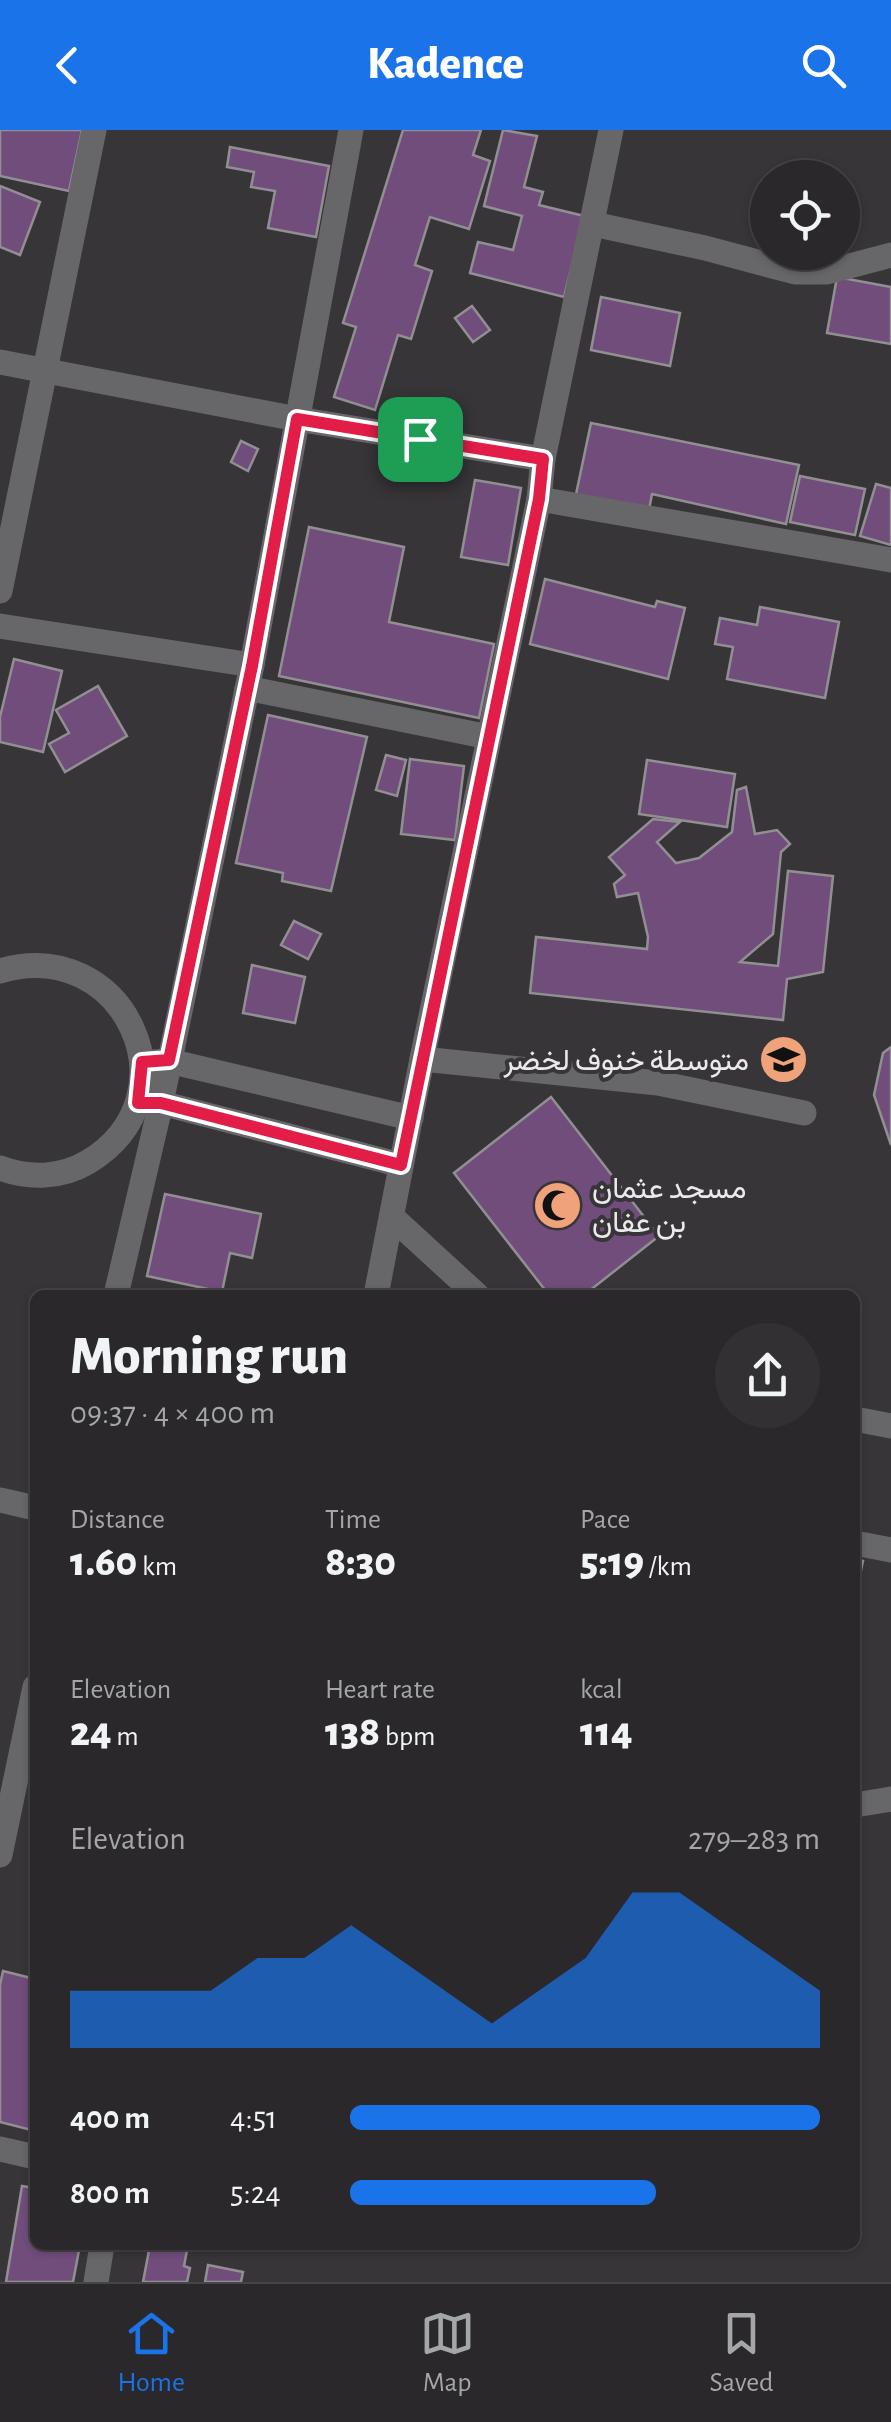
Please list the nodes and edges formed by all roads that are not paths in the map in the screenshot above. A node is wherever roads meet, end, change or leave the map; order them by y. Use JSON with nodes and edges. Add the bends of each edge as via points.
{"nodes":[{"id":1,"x":94,"y":130,"type":"edge"},
{"id":2,"x":350,"y":130,"type":"edge"},
{"id":3,"x":611,"y":130,"type":"edge"},
{"id":4,"x":593,"y":224,"type":"junction"},
{"id":5,"x":891,"y":254,"type":"edge"},
{"id":6,"x":0,"y":362,"type":"edge"},
{"id":7,"x":45,"y":372,"type":"junction"},
{"id":8,"x":297,"y":419,"type":"junction"},
{"id":9,"x":543,"y":459,"type":"junction"},
{"id":10,"x":539,"y":499,"type":"junction"},
{"id":11,"x":891,"y":560,"type":"edge"},
{"id":12,"x":0,"y":591,"type":"edge"},
{"id":13,"x":0,"y":626,"type":"edge"},
{"id":14,"x":250,"y":677,"type":"junction"},
{"id":15,"x":489,"y":737,"type":"junction"},
{"id":16,"x":0,"y":972,"type":"edge"},
{"id":17,"x":422,"y":1058,"type":"junction"},
{"id":18,"x":169,"y":1060,"type":"junction"},
{"id":19,"x":142,"y":1062,"type":"junction"},
{"id":20,"x":149,"y":1103,"type":"junction"},
{"id":21,"x":804,"y":1113,"type":"dead end"},
{"id":22,"x":411,"y":1118,"type":"junction"},
{"id":23,"x":401,"y":1165,"type":"junction"},
{"id":24,"x":0,"y":1168,"type":"edge"},
{"id":25,"x":393,"y":1218,"type":"junction"},
{"id":26,"x":117,"y":1290,"type":"edge"},
{"id":27,"x":377,"y":1290,"type":"edge"},
{"id":28,"x":472,"y":1290,"type":"edge"},
{"id":29,"x":860,"y":1419,"type":"edge"},
{"id":30,"x":891,"y":1426,"type":"edge"},
{"id":31,"x":0,"y":1500,"type":"edge"},
{"id":32,"x":30,"y":1507,"type":"edge"},
{"id":33,"x":860,"y":1544,"type":"edge"},
{"id":34,"x":891,"y":1550,"type":"edge"},
{"id":35,"x":30,"y":1714,"type":"edge"},
{"id":36,"x":17,"y":1788,"type":"edge"},
{"id":37,"x":891,"y":1798,"type":"edge"},
{"id":38,"x":860,"y":1803,"type":"edge"},
{"id":39,"x":0,"y":1855,"type":"edge"},
{"id":40,"x":0,"y":2150,"type":"edge"},
{"id":41,"x":30,"y":2156,"type":"edge"},
{"id":42,"x":101,"y":2250,"type":"edge"},
{"id":43,"x":96,"y":2282,"type":"edge"}],
"edges":[{"from":1,"to":7,"type":"street"},
{"from":2,"to":8,"type":"street"},
{"from":3,"to":4,"type":"street"},
{"from":4,"to":5,"type":"street","via":[[795,272],[827,272]]},
{"from":4,"to":9,"type":"street"},
{"from":6,"to":7,"type":"street"},
{"from":7,"to":8,"type":"street"},
{"from":7,"to":12,"type":"street"},
{"from":8,"to":9,"type":"street"},
{"from":8,"to":14,"type":"street"},
{"from":9,"to":10,"type":"street"},
{"from":10,"to":11,"type":"street"},
{"from":10,"to":15,"type":"street"},
{"from":13,"to":14,"type":"street"},
{"from":14,"to":15,"type":"street"},
{"from":14,"to":18,"type":"street"},
{"from":15,"to":17,"type":"street"},
{"from":16,"to":19,"type":"street","via":[[29,965],[83,976],[124,1011]]},
{"from":17,"to":21,"type":"street","via":[[658,1083]]},
{"from":17,"to":22,"type":"street"},
{"from":18,"to":19,"type":"street"},
{"from":18,"to":20,"type":"street"},
{"from":18,"to":22,"type":"street"},
{"from":19,"to":20,"type":"street"},
{"from":20,"to":23,"type":"street"},
{"from":20,"to":24,"type":"street","via":[[104,1152],[78,1168],[48,1176]]},
{"from":20,"to":26,"type":"street"},
{"from":22,"to":23,"type":"street"},
{"from":23,"to":25,"type":"street"},
{"from":25,"to":27,"type":"street"},
{"from":25,"to":28,"type":"street"},
{"from":29,"to":30,"type":"street"},
{"from":31,"to":32,"type":"street"},
{"from":33,"to":34,"type":"street"},
{"from":35,"to":36,"type":"street"},
{"from":36,"to":39,"type":"street"},
{"from":37,"to":38,"type":"street"},
{"from":40,"to":41,"type":"street"},
{"from":42,"to":43,"type":"street"}]}
